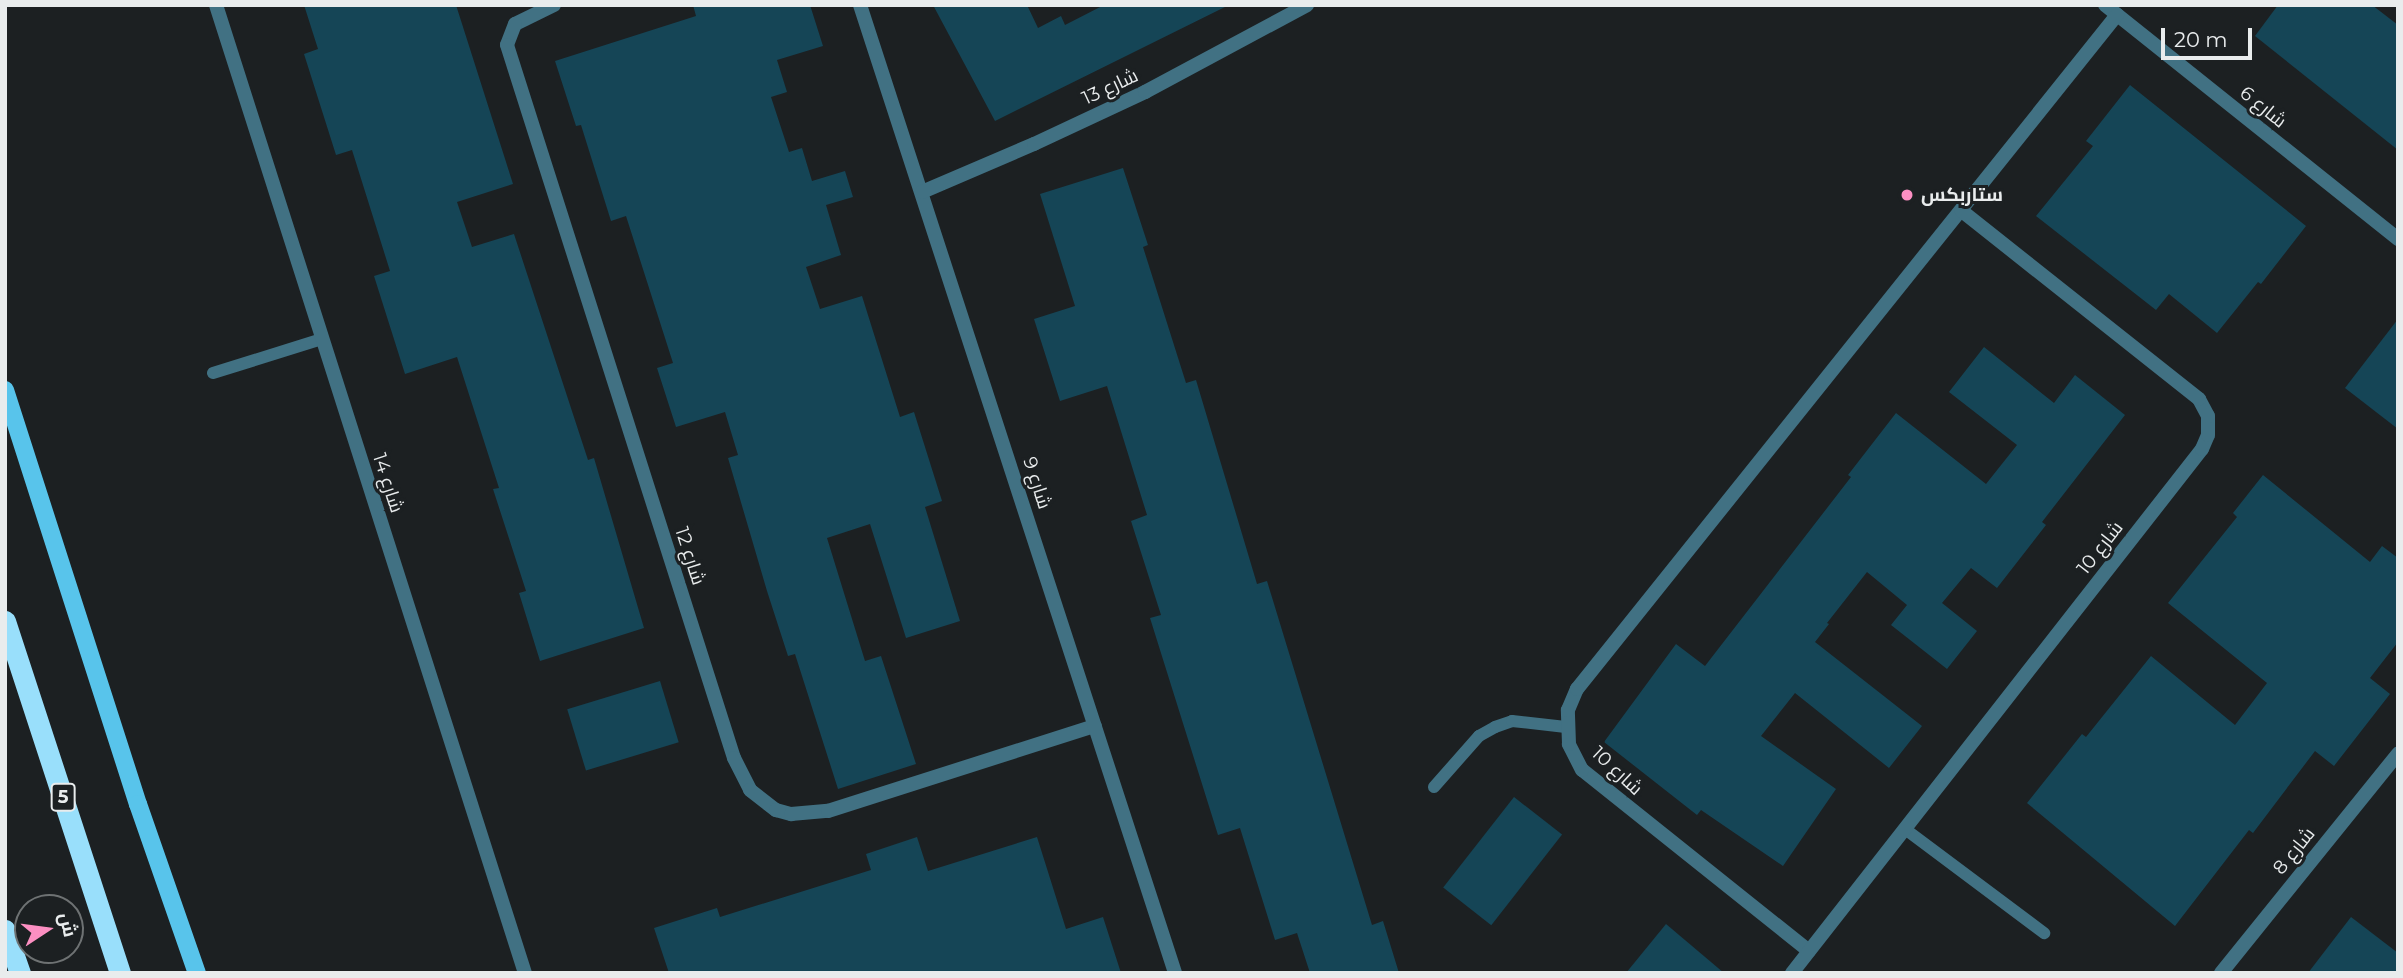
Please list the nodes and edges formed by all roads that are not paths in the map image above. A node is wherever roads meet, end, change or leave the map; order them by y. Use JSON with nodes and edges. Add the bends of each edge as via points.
{"nodes":[{"id":1,"x":216,"y":5,"type":"edge"},
{"id":2,"x":860,"y":5,"type":"edge"},
{"id":3,"x":1307,"y":5,"type":"edge"},
{"id":4,"x":543,"y":7,"type":"edge"},
{"id":5,"x":2111,"y":10,"type":"edge"},
{"id":6,"x":922,"y":192,"type":"junction"},
{"id":7,"x":1962,"y":211,"type":"junction"},
{"id":8,"x":2398,"y":239,"type":"edge"},
{"id":9,"x":322,"y":339,"type":"junction"},
{"id":10,"x":213,"y":373,"type":"dead end"},
{"id":11,"x":5,"y":390,"type":"edge"},
{"id":12,"x":5,"y":621,"type":"edge"},
{"id":13,"x":1095,"y":726,"type":"junction"},
{"id":14,"x":1566,"y":727,"type":"junction"},
{"id":15,"x":2398,"y":754,"type":"edge"},
{"id":16,"x":1434,"y":787,"type":"dead end"},
{"id":17,"x":1905,"y":829,"type":"junction"},
{"id":18,"x":5,"y":930,"type":"edge"},
{"id":19,"x":2044,"y":933,"type":"dead end"},
{"id":20,"x":1809,"y":951,"type":"junction"},
{"id":21,"x":20,"y":973,"type":"edge"},
{"id":22,"x":120,"y":973,"type":"edge"},
{"id":23,"x":197,"y":973,"type":"edge"},
{"id":24,"x":525,"y":973,"type":"edge"},
{"id":25,"x":1175,"y":973,"type":"edge"},
{"id":26,"x":1793,"y":973,"type":"edge"},
{"id":27,"x":2221,"y":973,"type":"edge"}],
"edges":[{"from":1,"to":9,"type":"street","name":"شارع 14"},
{"from":2,"to":6,"type":"street","name":"شارع 9"},
{"from":3,"to":6,"type":"street","name":"شارع 13","via":[[1144,92]]},
{"from":4,"to":13,"type":"street","name":"شارع 12","via":[[514,24],[507,44],[729,744],[750,790],[776,810],[791,814],[828,811]]},
{"from":5,"to":7,"type":"street"},
{"from":5,"to":8,"type":"street","name":"شارع 6"},
{"from":6,"to":13,"type":"street","name":"شارع 9"},
{"from":7,"to":14,"type":"street","via":[[1577,689]]},
{"from":7,"to":17,"type":"street","name":"شارع 10","via":[[2199,399],[2209,429],[2202,449]]},
{"from":9,"to":10,"type":"lane"},
{"from":9,"to":24,"type":"street","name":"شارع 14"},
{"from":11,"to":23,"type":"main road"},
{"from":12,"to":22,"type":"highway","number":"5"},
{"from":13,"to":25,"type":"street","name":"شارع 9"},
{"from":14,"to":16,"type":"lane","via":[[1512,721],[1494,727],[1479,736]]},
{"from":14,"to":20,"type":"street","name":"شارع 10","via":[[1573,755],[1589,777]]},
{"from":15,"to":27,"type":"street","name":"شارع 8"},
{"from":17,"to":19,"type":"lane"},
{"from":17,"to":20,"type":"street","name":"شارع 10"},
{"from":18,"to":21,"type":"highway"},
{"from":20,"to":26,"type":"street","name":"شارع 10"}]}
